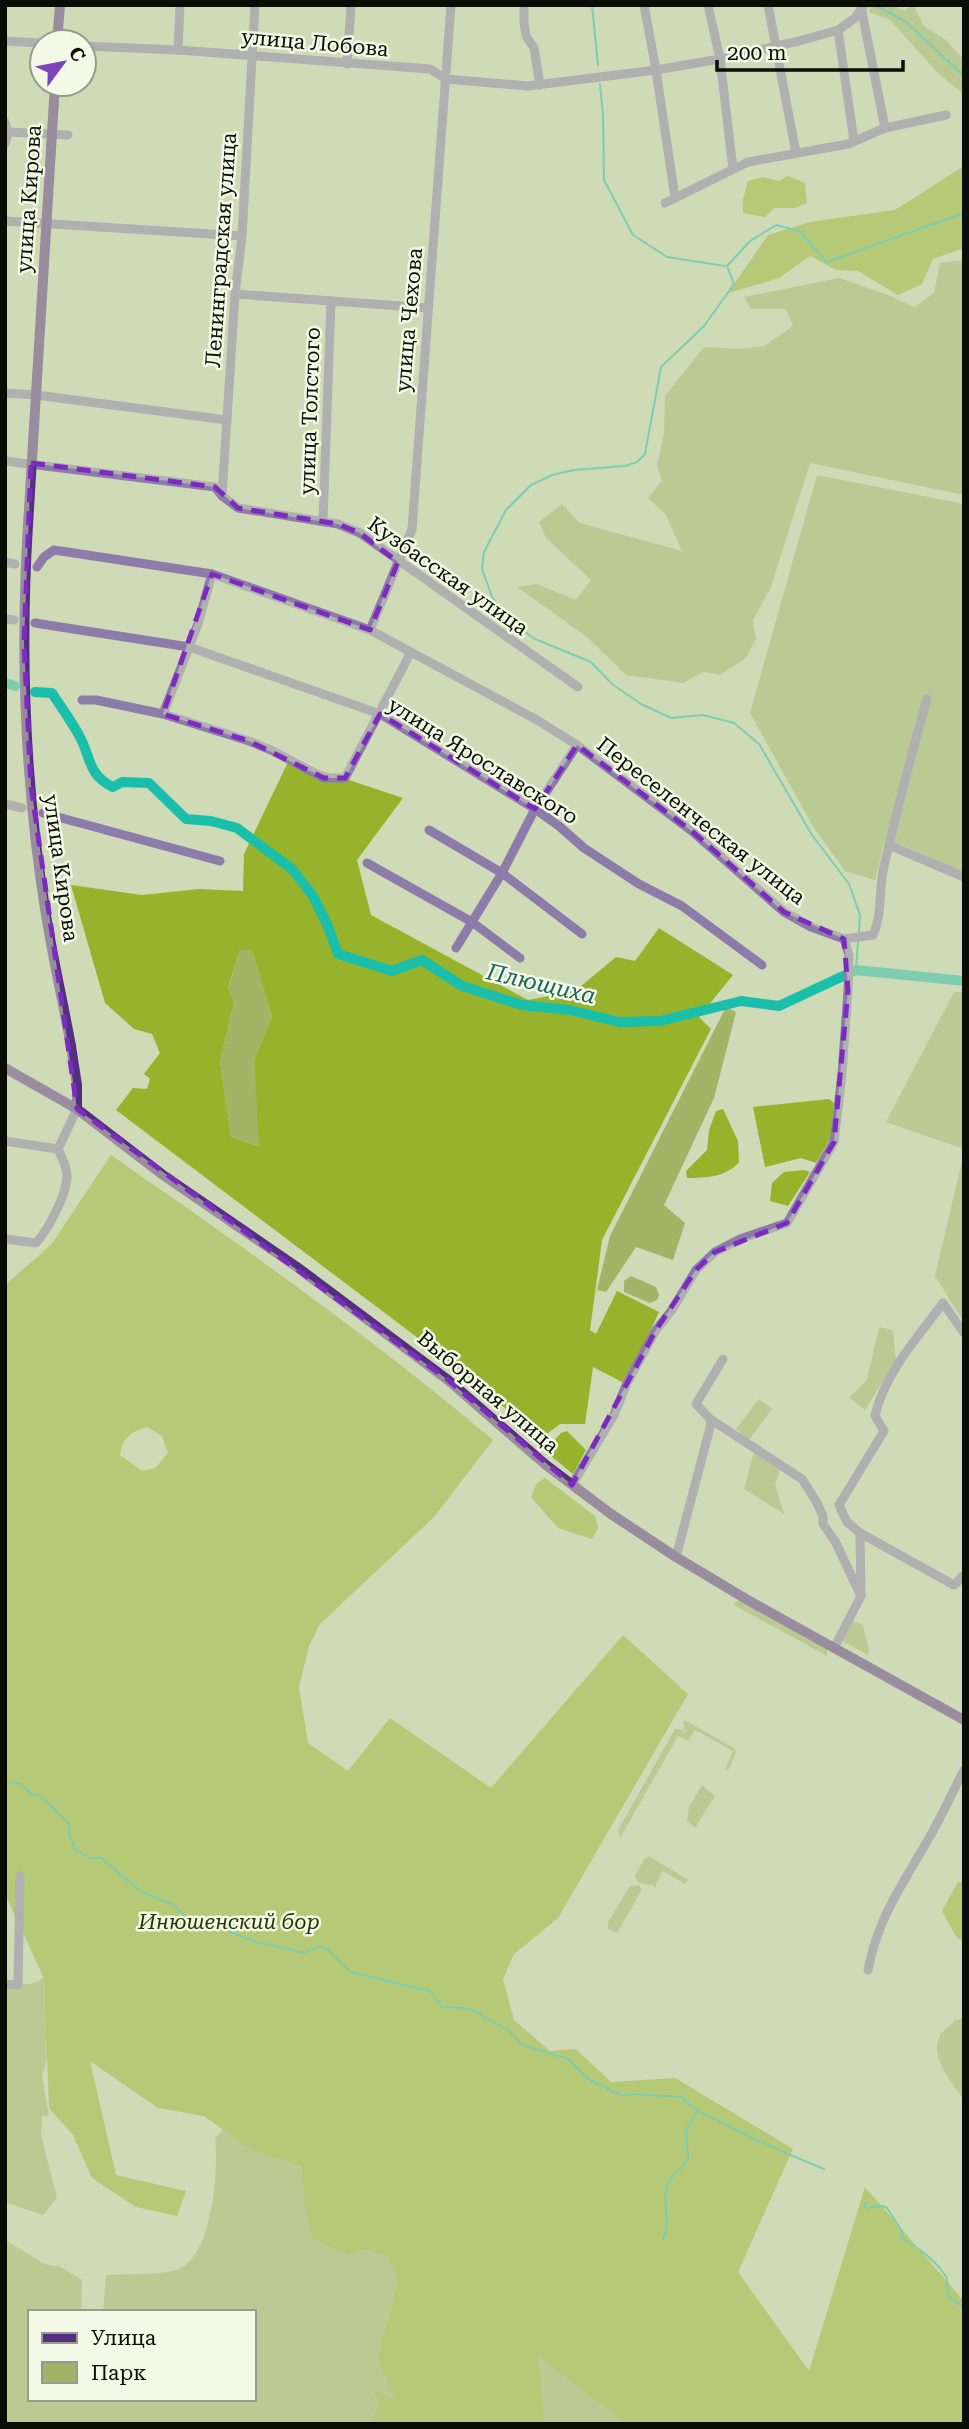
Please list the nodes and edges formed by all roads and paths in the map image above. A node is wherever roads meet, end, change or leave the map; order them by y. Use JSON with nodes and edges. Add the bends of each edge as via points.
{"nodes":[{"id":1,"x":60,"y":5,"type":"edge"},
{"id":2,"x":180,"y":5,"type":"edge"},
{"id":3,"x":255,"y":5,"type":"edge"},
{"id":4,"x":351,"y":5,"type":"edge"},
{"id":5,"x":451,"y":5,"type":"edge"},
{"id":6,"x":524,"y":5,"type":"edge"},
{"id":7,"x":643,"y":5,"type":"edge"},
{"id":8,"x":708,"y":5,"type":"edge"},
{"id":9,"x":768,"y":5,"type":"edge"},
{"id":10,"x":863,"y":8,"type":"edge"},
{"id":11,"x":58,"y":28,"type":"edge"},
{"id":12,"x":838,"y":30,"type":"junction"},
{"id":13,"x":5,"y":41,"type":"edge"},
{"id":14,"x":28,"y":42,"type":"edge"},
{"id":15,"x":98,"y":47,"type":"edge"},
{"id":16,"x":775,"y":47,"type":"junction"},
{"id":17,"x":178,"y":50,"type":"junction"},
{"id":18,"x":251,"y":55,"type":"junction"},
{"id":19,"x":720,"y":59,"type":"junction"},
{"id":20,"x":347,"y":64,"type":"junction"},
{"id":21,"x":656,"y":70,"type":"junction"},
{"id":22,"x":446,"y":79,"type":"junction"},
{"id":23,"x":540,"y":85,"type":"junction"},
{"id":24,"x":54,"y":98,"type":"edge"},
{"id":25,"x":946,"y":115,"type":"dead end"},
{"id":26,"x":7,"y":127,"type":"edge"},
{"id":27,"x":886,"y":128,"type":"junction"},
{"id":28,"x":52,"y":134,"type":"junction"},
{"id":29,"x":68,"y":135,"type":"dead end"},
{"id":30,"x":854,"y":141,"type":"junction"},
{"id":31,"x":5,"y":145,"type":"edge"},
{"id":32,"x":796,"y":153,"type":"junction"},
{"id":33,"x":733,"y":169,"type":"junction"},
{"id":34,"x":675,"y":198,"type":"junction"},
{"id":35,"x":665,"y":204,"type":"dead end"},
{"id":36,"x":5,"y":221,"type":"edge"},
{"id":37,"x":47,"y":224,"type":"junction"},
{"id":38,"x":242,"y":236,"type":"junction"},
{"id":39,"x":235,"y":295,"type":"junction"},
{"id":40,"x":331,"y":301,"type":"junction"},
{"id":41,"x":428,"y":308,"type":"junction"},
{"id":42,"x":5,"y":393,"type":"edge"},
{"id":43,"x":36,"y":395,"type":"junction"},
{"id":44,"x":227,"y":420,"type":"junction"},
{"id":45,"x":5,"y":461,"type":"edge"},
{"id":46,"x":31,"y":463,"type":"junction"},
{"id":47,"x":222,"y":496,"type":"junction"},
{"id":48,"x":323,"y":521,"type":"junction"},
{"id":49,"x":398,"y":562,"type":"junction"},
{"id":50,"x":37,"y":567,"type":"dead end"},
{"id":51,"x":212,"y":574,"type":"junction"},
{"id":52,"x":35,"y":623,"type":"dead end"},
{"id":53,"x":370,"y":629,"type":"junction"},
{"id":54,"x":189,"y":647,"type":"junction"},
{"id":55,"x":411,"y":652,"type":"junction"},
{"id":56,"x":578,"y":687,"type":"dead end"},
{"id":57,"x":927,"y":699,"type":"dead end"},
{"id":58,"x":82,"y":700,"type":"dead end"},
{"id":59,"x":163,"y":714,"type":"junction"},
{"id":60,"x":380,"y":714,"type":"junction"},
{"id":61,"x":577,"y":745,"type":"junction"},
{"id":62,"x":5,"y":804,"type":"edge"},
{"id":63,"x":22,"y":808,"type":"dead end"},
{"id":64,"x":535,"y":809,"type":"junction"},
{"id":65,"x":43,"y":813,"type":"dead end"},
{"id":66,"x":429,"y":830,"type":"dead end"},
{"id":67,"x":889,"y":845,"type":"junction"},
{"id":68,"x":220,"y":861,"type":"dead end"},
{"id":69,"x":367,"y":863,"type":"dead end"},
{"id":70,"x":502,"y":873,"type":"junction"},
{"id":71,"x":964,"y":877,"type":"edge"},
{"id":72,"x":472,"y":922,"type":"junction"},
{"id":73,"x":582,"y":934,"type":"dead end"},
{"id":74,"x":847,"y":938,"type":"junction"},
{"id":75,"x":456,"y":948,"type":"dead end"},
{"id":76,"x":520,"y":958,"type":"dead end"},
{"id":77,"x":762,"y":965,"type":"dead end"},
{"id":78,"x":5,"y":1068,"type":"edge"},
{"id":79,"x":77,"y":1109,"type":"junction"},
{"id":80,"x":5,"y":1141,"type":"edge"},
{"id":81,"x":58,"y":1149,"type":"junction"},
{"id":82,"x":5,"y":1239,"type":"edge"},
{"id":83,"x":964,"y":1333,"type":"edge"},
{"id":84,"x":723,"y":1359,"type":"dead end"},
{"id":85,"x":710,"y":1419,"type":"junction"},
{"id":86,"x":572,"y":1485,"type":"junction"},
{"id":87,"x":860,"y":1532,"type":"junction"},
{"id":88,"x":676,"y":1557,"type":"junction"},
{"id":89,"x":964,"y":1575,"type":"edge"},
{"id":90,"x":861,"y":1596,"type":"junction"},
{"id":91,"x":834,"y":1648,"type":"junction"},
{"id":92,"x":964,"y":1720,"type":"edge"},
{"id":93,"x":964,"y":1770,"type":"edge"},
{"id":94,"x":20,"y":1875,"type":"dead end"},
{"id":95,"x":868,"y":1970,"type":"dead end"},
{"id":96,"x":5,"y":1984,"type":"edge"}],
"edges":[{"from":1,"to":11,"type":"main road"},
{"from":2,"to":17,"type":"street"},
{"from":3,"to":18,"type":"street","name":"Ленинградская улица"},
{"from":4,"to":20,"type":"street"},
{"from":5,"to":22,"type":"street","name":"улица Чехова"},
{"from":6,"to":23,"type":"street","via":[[526,36],[534,48]]},
{"from":7,"to":21,"type":"street"},
{"from":8,"to":19,"type":"street"},
{"from":9,"to":16,"type":"street"},
{"from":10,"to":12,"type":"street","name":"улица Лобова"},
{"from":10,"to":27,"type":"street"},
{"from":12,"to":16,"type":"street","name":"улица Лобова"},
{"from":12,"to":30,"type":"street"},
{"from":13,"to":14,"type":"street"},
{"from":15,"to":17,"type":"street","name":"улица Лобова"},
{"from":16,"to":19,"type":"street","name":"улица Лобова"},
{"from":16,"to":32,"type":"street"},
{"from":17,"to":18,"type":"street","name":"улица Лобова"},
{"from":18,"to":20,"type":"street","name":"улица Лобова"},
{"from":18,"to":38,"type":"street","name":"Ленинградская улица"},
{"from":19,"to":21,"type":"street","name":"улица Лобова"},
{"from":19,"to":33,"type":"street"},
{"from":20,"to":22,"type":"street","name":"улица Лобова","via":[[430,69]]},
{"from":21,"to":23,"type":"street","name":"улица Лобова"},
{"from":21,"to":34,"type":"street"},
{"from":22,"to":23,"type":"street","name":"улица Лобова"},
{"from":22,"to":41,"type":"street","name":"улица Чехова"},
{"from":24,"to":28,"type":"main road","name":"улица Кирова"},
{"from":25,"to":27,"type":"street"},
{"from":26,"to":28,"type":"street"},
{"from":26,"to":31,"type":"street"},
{"from":27,"to":30,"type":"street"},
{"from":28,"to":29,"type":"street"},
{"from":28,"to":37,"type":"main road","name":"улица Кирова"},
{"from":30,"to":32,"type":"street"},
{"from":32,"to":33,"type":"street"},
{"from":33,"to":34,"type":"street"},
{"from":34,"to":35,"type":"street"},
{"from":36,"to":37,"type":"street"},
{"from":37,"to":38,"type":"street"},
{"from":37,"to":43,"type":"main road","name":"улица Кирова"},
{"from":38,"to":39,"type":"street","name":"Ленинградская улица"},
{"from":39,"to":40,"type":"street"},
{"from":39,"to":44,"type":"street","name":"Ленинградская улица"},
{"from":40,"to":41,"type":"street"},
{"from":40,"to":48,"type":"street","name":"улица Толстого"},
{"from":41,"to":49,"type":"street","name":"улица Чехова","via":[[412,529]]},
{"from":42,"to":43,"type":"street"},
{"from":43,"to":44,"type":"street"},
{"from":43,"to":46,"type":"main road","name":"улица Кирова"},
{"from":44,"to":47,"type":"street","name":"Ленинградская улица"},
{"from":45,"to":46,"type":"street","name":"Кузбасская улица"},
{"from":46,"to":47,"type":"street","name":"Кузбасская улица","via":[[215,487]]},
{"from":46,"to":79,"type":"main road","name":"улица Кирова","bridge":true,"via":[[24,705],[46,915],[71,1046]]},
{"from":47,"to":48,"type":"street","name":"Кузбасская улица","via":[[238,508]]},
{"from":48,"to":49,"type":"street","name":"Кузбасская улица","via":[[360,533]]},
{"from":49,"to":53,"type":"street","name":"улица Чехова"},
{"from":49,"to":56,"type":"street","name":"Кузбасская улица"},
{"from":50,"to":51,"type":"street","name":"Переселенческая улица","via":[[54,550]]},
{"from":51,"to":53,"type":"street","name":"Переселенческая улица"},
{"from":51,"to":54,"type":"street"},
{"from":52,"to":54,"type":"street","name":"улица Ярославского"},
{"from":53,"to":55,"type":"street","name":"Переселенческая улица"},
{"from":54,"to":59,"type":"street"},
{"from":54,"to":60,"type":"street","name":"улица Ярославского"},
{"from":55,"to":60,"type":"street"},
{"from":55,"to":61,"type":"street","name":"Переселенческая улица"},
{"from":57,"to":67,"type":"street"},
{"from":58,"to":59,"type":"street"},
{"from":59,"to":60,"type":"street","via":[[249,741],[324,778],[345,778]]},
{"from":60,"to":64,"type":"street","name":"улица Ярославского"},
{"from":61,"to":64,"type":"street"},
{"from":61,"to":74,"type":"street","name":"Переселенческая улица","via":[[693,832],[783,912]]},
{"from":62,"to":63,"type":"street"},
{"from":64,"to":70,"type":"street"},
{"from":64,"to":77,"type":"street","name":"улица Ярославского","via":[[584,848],[682,906]]},
{"from":65,"to":68,"type":"street"},
{"from":66,"to":70,"type":"street"},
{"from":67,"to":71,"type":"street"},
{"from":67,"to":74,"type":"street","via":[[877,928],[873,935]]},
{"from":69,"to":72,"type":"street"},
{"from":70,"to":72,"type":"street"},
{"from":70,"to":73,"type":"street"},
{"from":72,"to":75,"type":"street"},
{"from":72,"to":76,"type":"street"},
{"from":74,"to":86,"type":"street","via":[[848,990],[834,1142],[787,1223],[740,1239],[715,1252],[696,1270],[656,1330],[614,1415]]},
{"from":78,"to":79,"type":"main road","name":"Выборная улица"},
{"from":79,"to":81,"type":"street"},
{"from":79,"to":86,"type":"main road","name":"Выборная улица","via":[[448,1380]]},
{"from":80,"to":81,"type":"street"},
{"from":81,"to":82,"type":"street","via":[[67,1175],[62,1196],[41,1237],[36,1243]]},
{"from":83,"to":87,"type":"street","via":[[943,1303],[887,1384],[875,1416],[884,1431],[839,1505],[847,1522]]},
{"from":84,"to":85,"type":"street","via":[[696,1404]]},
{"from":85,"to":88,"type":"street"},
{"from":85,"to":90,"type":"street","via":[[802,1479]]},
{"from":86,"to":88,"type":"main road","name":"Выборная улица"},
{"from":87,"to":89,"type":"street","via":[[954,1585]]},
{"from":87,"to":90,"type":"street"},
{"from":88,"to":91,"type":"main road","name":"Выборная улица"},
{"from":90,"to":91,"type":"street"},
{"from":91,"to":92,"type":"main road","name":"Выборная улица"},
{"from":93,"to":95,"type":"street","via":[[886,1912]]},
{"from":94,"to":96,"type":"street","via":[[18,1985]]}]}
